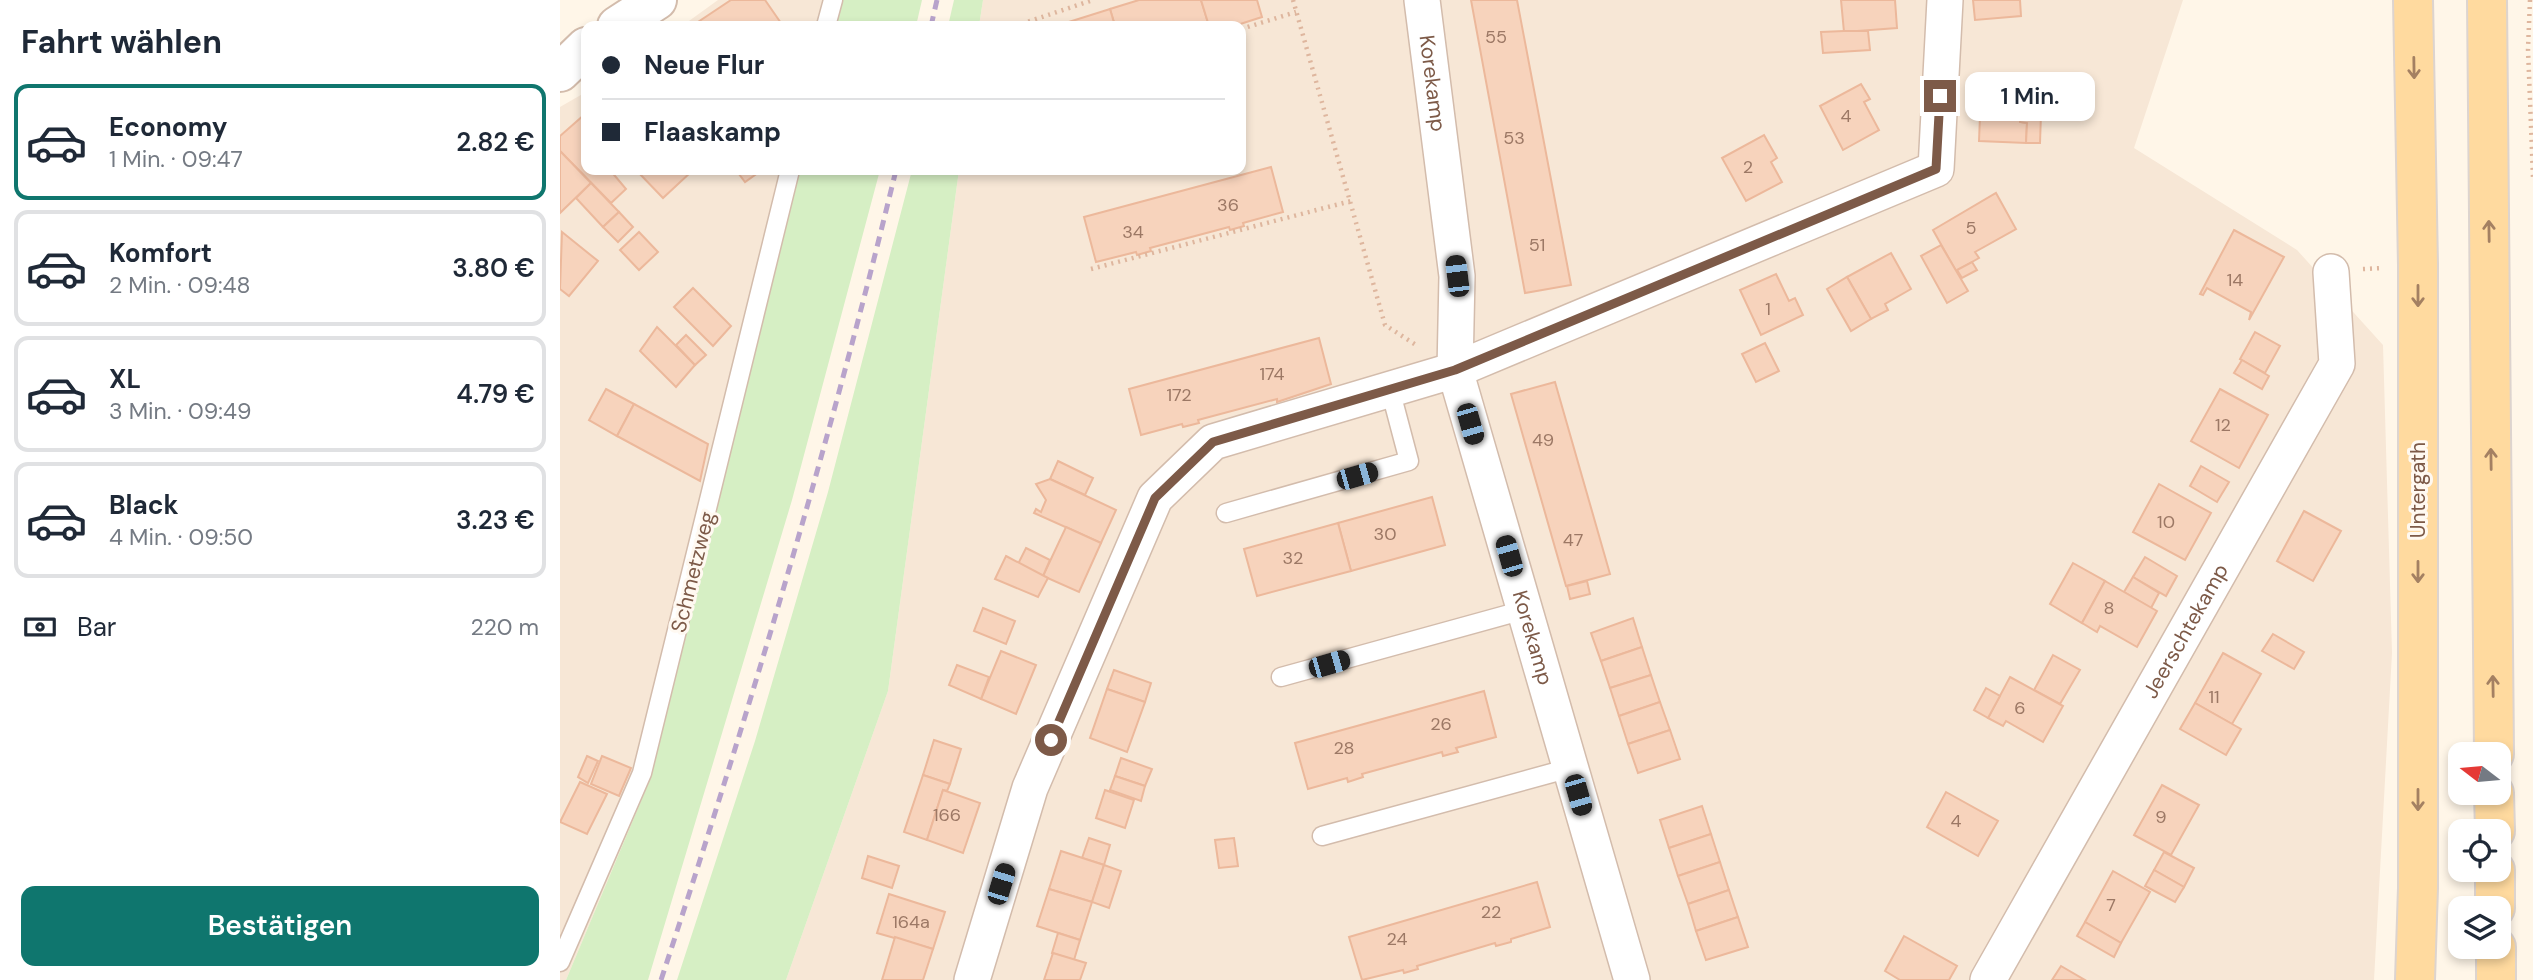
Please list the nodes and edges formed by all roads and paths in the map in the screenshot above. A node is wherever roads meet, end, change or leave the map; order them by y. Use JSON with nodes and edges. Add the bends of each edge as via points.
{"nodes":[{"id":1,"x":657,"y":0,"type":"edge"},
{"id":2,"x":833,"y":0,"type":"edge"},
{"id":3,"x":1093,"y":0,"type":"edge"},
{"id":4,"x":1293,"y":0,"type":"edge"},
{"id":5,"x":1422,"y":0,"type":"edge"},
{"id":6,"x":1945,"y":0,"type":"edge"},
{"id":7,"x":2413,"y":0,"type":"edge"},
{"id":8,"x":2487,"y":0,"type":"edge"},
{"id":9,"x":2530,"y":0,"type":"edge"},
{"id":10,"x":1296,"y":12,"type":"junction"},
{"id":11,"x":625,"y":21,"type":"edge"},
{"id":12,"x":827,"y":21,"type":"edge"},
{"id":13,"x":1030,"y":21,"type":"edge"},
{"id":14,"x":1246,"y":27,"type":"edge"},
{"id":15,"x":581,"y":52,"type":"edge"},
{"id":16,"x":560,"y":72,"type":"edge"},
{"id":17,"x":789,"y":175,"type":"edge"},
{"id":18,"x":2533,"y":177,"type":"edge"},
{"id":19,"x":1351,"y":201,"type":"junction"},
{"id":20,"x":2418,"y":265,"type":"junction"},
{"id":21,"x":1091,"y":269,"type":"dead end"},
{"id":22,"x":2331,"y":272,"type":"joint"},
{"id":23,"x":1455,"y":370,"type":"junction"},
{"id":24,"x":1390,"y":389,"type":"junction"},
{"id":25,"x":1226,"y":513,"type":"dead end"},
{"id":26,"x":1524,"y":610,"type":"junction"},
{"id":27,"x":1281,"y":677,"type":"dead end"},
{"id":28,"x":2494,"y":742,"type":"edge"},
{"id":29,"x":1570,"y":768,"type":"junction"},
{"id":30,"x":1322,"y":836,"type":"dead end"},
{"id":31,"x":2496,"y":959,"type":"edge"},
{"id":32,"x":560,"y":962,"type":"edge"},
{"id":33,"x":972,"y":980,"type":"edge"},
{"id":34,"x":1632,"y":980,"type":"edge"},
{"id":35,"x":1988,"y":980,"type":"edge"},
{"id":36,"x":2415,"y":980,"type":"edge"},
{"id":37,"x":2496,"y":980,"type":"edge"}],
"edges":[{"from":1,"to":11,"type":"street"},
{"from":2,"to":12,"type":"lane"},
{"from":3,"to":13,"type":"path"},
{"from":4,"to":10,"type":"path"},
{"from":5,"to":23,"type":"street","name":"Korekamp","via":[[1457,276]]},
{"from":6,"to":23,"type":"street","via":[[1936,169]]},
{"from":7,"to":20,"type":"main road","name":"Untergath","one_way":true},
{"from":28,"to":8,"type":"main road","one_way":true},
{"from":9,"to":18,"type":"path"},
{"from":10,"to":14,"type":"path"},
{"from":10,"to":19,"type":"path"},
{"from":15,"to":16,"type":"street"},
{"from":17,"to":32,"type":"lane","name":"Schmetzweg","via":[[642,773]]},
{"from":19,"to":21,"type":"path"},
{"from":19,"to":23,"type":"path","via":[[1385,325]]},
{"from":20,"to":22,"type":"path"},
{"from":20,"to":36,"type":"main road","name":"Untergath","one_way":true},
{"from":22,"to":35,"type":"street","name":"Jeerschtekamp","via":[[2337,364]]},
{"from":23,"to":24,"type":"street"},
{"from":23,"to":26,"type":"street","name":"Korekamp"},
{"from":24,"to":25,"type":"lane","via":[[1409,461]]},
{"from":24,"to":33,"type":"street","via":[[1213,442],[1155,498],[1030,788]]},
{"from":26,"to":27,"type":"lane"},
{"from":26,"to":29,"type":"street","name":"Korekamp"},
{"from":29,"to":30,"type":"lane"},
{"from":29,"to":34,"type":"street","name":"Korekamp"},
{"from":31,"to":37,"type":"main road"}]}
